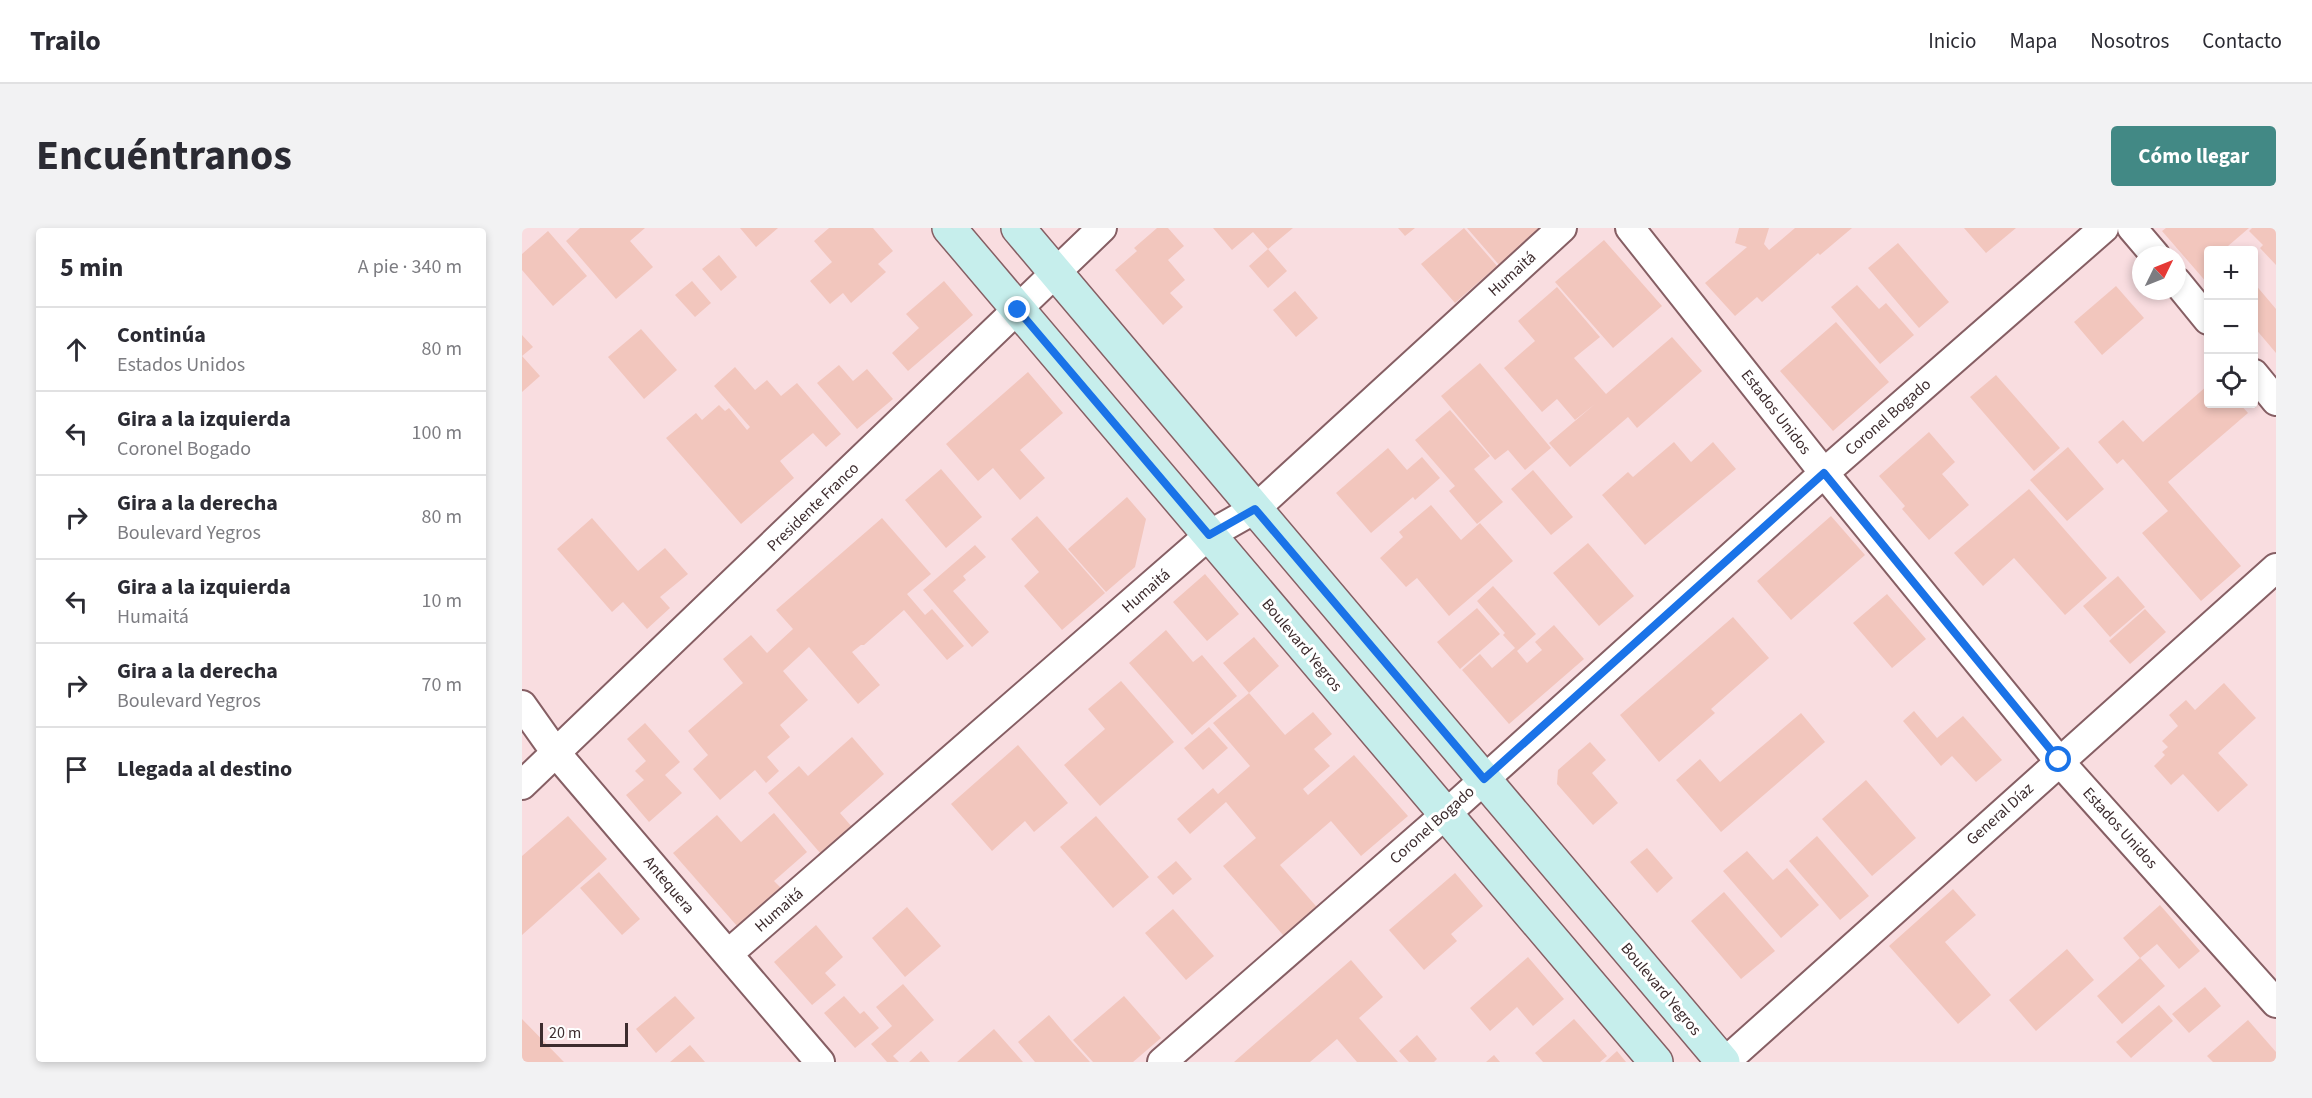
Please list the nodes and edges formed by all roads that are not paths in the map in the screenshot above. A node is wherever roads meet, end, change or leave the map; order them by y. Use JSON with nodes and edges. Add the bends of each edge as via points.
{"nodes":[{"id":1,"x":949,"y":228,"type":"edge"},
{"id":2,"x":1018,"y":228,"type":"edge"},
{"id":3,"x":1102,"y":228,"type":"edge"},
{"id":4,"x":1562,"y":228,"type":"edge"},
{"id":5,"x":1630,"y":228,"type":"edge"},
{"id":6,"x":2104,"y":228,"type":"edge"},
{"id":7,"x":2132,"y":228,"type":"edge"},
{"id":8,"x":2147,"y":246,"type":"edge"},
{"id":9,"x":1055,"y":272,"type":"junction"},
{"id":10,"x":2186,"y":293,"type":"edge"},
{"id":11,"x":1018,"y":310,"type":"junction"},
{"id":12,"x":2204,"y":315,"type":"edge"},
{"id":13,"x":2258,"y":380,"type":"edge"},
{"id":14,"x":2276,"y":401,"type":"edge"},
{"id":15,"x":1824,"y":473,"type":"junction"},
{"id":16,"x":1255,"y":509,"type":"junction"},
{"id":17,"x":1209,"y":535,"type":"junction"},
{"id":18,"x":2276,"y":568,"type":"edge"},
{"id":19,"x":522,"y":705,"type":"edge"},
{"id":20,"x":556,"y":753,"type":"junction"},
{"id":21,"x":2059,"y":760,"type":"junction"},
{"id":22,"x":1484,"y":779,"type":"junction"},
{"id":23,"x":522,"y":785,"type":"edge"},
{"id":24,"x":1446,"y":814,"type":"junction"},
{"id":25,"x":728,"y":954,"type":"junction"},
{"id":26,"x":2276,"y":1003,"type":"edge"},
{"id":27,"x":820,"y":1062,"type":"edge"},
{"id":28,"x":1162,"y":1062,"type":"edge"},
{"id":29,"x":1656,"y":1062,"type":"edge"},
{"id":30,"x":1724,"y":1062,"type":"edge"}],
"edges":[{"from":1,"to":11,"type":"main road","name":"Boulevard Yegros"},
{"from":2,"to":9,"type":"main road","name":"Boulevard Yegros"},
{"from":3,"to":9,"type":"street","name":"Presidente Franco"},
{"from":4,"to":16,"type":"street","name":"Humaitá"},
{"from":5,"to":15,"type":"street","name":"Estados Unidos"},
{"from":6,"to":15,"type":"street","name":"Coronel Bogado"},
{"from":7,"to":8,"type":"street"},
{"from":9,"to":11,"type":"street","name":"Presidente Franco"},
{"from":9,"to":16,"type":"main road","name":"Boulevard Yegros"},
{"from":10,"to":12,"type":"street"},
{"from":11,"to":17,"type":"main road","name":"Boulevard Yegros"},
{"from":11,"to":20,"type":"street","name":"Presidente Franco"},
{"from":13,"to":14,"type":"street"},
{"from":15,"to":21,"type":"street","name":"Estados Unidos"},
{"from":15,"to":22,"type":"street","name":"Coronel Bogado"},
{"from":16,"to":17,"type":"street","name":"Humaitá"},
{"from":16,"to":22,"type":"main road","name":"Boulevard Yegros"},
{"from":17,"to":24,"type":"main road","name":"Boulevard Yegros"},
{"from":17,"to":25,"type":"street","name":"Humaitá"},
{"from":18,"to":21,"type":"street","name":"General Díaz"},
{"from":19,"to":20,"type":"street","name":"Antequera"},
{"from":20,"to":23,"type":"street","name":"Presidente Franco"},
{"from":20,"to":25,"type":"street","name":"Antequera"},
{"from":21,"to":26,"type":"street","name":"Estados Unidos"},
{"from":21,"to":30,"type":"street","name":"General Díaz"},
{"from":22,"to":24,"type":"street","name":"Coronel Bogado"},
{"from":22,"to":30,"type":"main road","name":"Boulevard Yegros"},
{"from":24,"to":28,"type":"street","name":"Coronel Bogado"},
{"from":24,"to":29,"type":"main road","name":"Boulevard Yegros"},
{"from":25,"to":27,"type":"street","name":"Antequera"}]}
